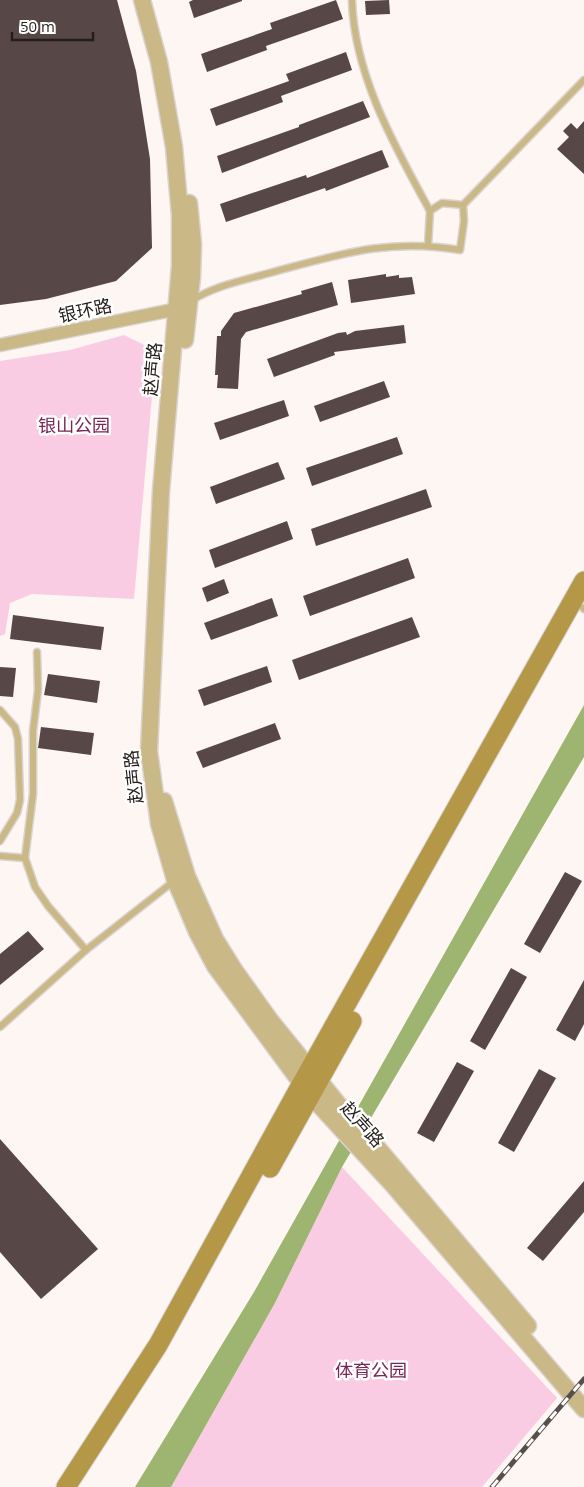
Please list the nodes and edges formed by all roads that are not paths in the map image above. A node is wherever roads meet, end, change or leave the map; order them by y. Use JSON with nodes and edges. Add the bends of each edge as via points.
{"nodes":[{"id":1,"x":142,"y":0,"type":"edge"},
{"id":2,"x":153,"y":0,"type":"edge"},
{"id":3,"x":352,"y":0,"type":"edge"},
{"id":4,"x":584,"y":80,"type":"edge"},
{"id":5,"x":463,"y":205,"type":"junction"},
{"id":6,"x":430,"y":211,"type":"junction"},
{"id":7,"x":428,"y":246,"type":"junction"},
{"id":8,"x":183,"y":305,"type":"junction"},
{"id":9,"x":0,"y":345,"type":"edge"},
{"id":10,"x":584,"y":581,"type":"edge"},
{"id":11,"x":584,"y":608,"type":"edge"},
{"id":12,"x":37,"y":652,"type":"dead end"},
{"id":13,"x":0,"y":710,"type":"edge"},
{"id":14,"x":0,"y":841,"type":"edge"},
{"id":15,"x":0,"y":856,"type":"edge"},
{"id":16,"x":25,"y":858,"type":"junction"},
{"id":17,"x":175,"y":880,"type":"junction"},
{"id":18,"x":86,"y":950,"type":"junction"},
{"id":19,"x":0,"y":1027,"type":"edge"},
{"id":20,"x":310,"y":1082,"type":"junction"},
{"id":21,"x":584,"y":1392,"type":"edge"},
{"id":22,"x":584,"y":1409,"type":"edge"},
{"id":23,"x":66,"y":1487,"type":"edge"},
{"id":24,"x":81,"y":1487,"type":"edge"}],
"edges":[{"from":1,"to":8,"type":"street","name":"赵声路","via":[[159,62],[174,147]]},
{"from":2,"to":8,"type":"street","via":[[173,79],[185,161],[193,244]]},
{"from":3,"to":6,"type":"lane","via":[[355,36],[371,87],[389,134]]},
{"from":4,"to":5,"type":"lane"},
{"from":5,"to":6,"type":"lane","via":[[442,203]]},
{"from":5,"to":7,"type":"lane","via":[[460,250]]},
{"from":6,"to":7,"type":"lane"},
{"from":7,"to":8,"type":"lane","via":[[412,244],[371,248],[333,256],[215,288]]},
{"from":8,"to":9,"type":"street","name":"银环路"},
{"from":8,"to":17,"type":"street","name":"赵声路","via":[[161,491],[149,750],[159,824]]},
{"from":8,"to":20,"type":"street","via":[[158,755],[163,800],[188,876],[215,939]]},
{"from":10,"to":20,"type":"main road"},
{"from":11,"to":20,"type":"main road"},
{"from":12,"to":16,"type":"lane","via":[[33,794]]},
{"from":13,"to":14,"type":"lane","via":[[15,727],[18,739],[20,800],[17,812]]},
{"from":15,"to":16,"type":"lane"},
{"from":16,"to":18,"type":"lane","via":[[39,893]]},
{"from":17,"to":18,"type":"lane"},
{"from":17,"to":20,"type":"street","name":"赵声路","via":[[215,966]]},
{"from":18,"to":19,"type":"lane"},
{"from":20,"to":21,"type":"street"},
{"from":20,"to":22,"type":"street","name":"赵声路","via":[[393,1185]]},
{"from":20,"to":23,"type":"main road","via":[[158,1345]]},
{"from":20,"to":24,"type":"main road","via":[[169,1351]]}]}
